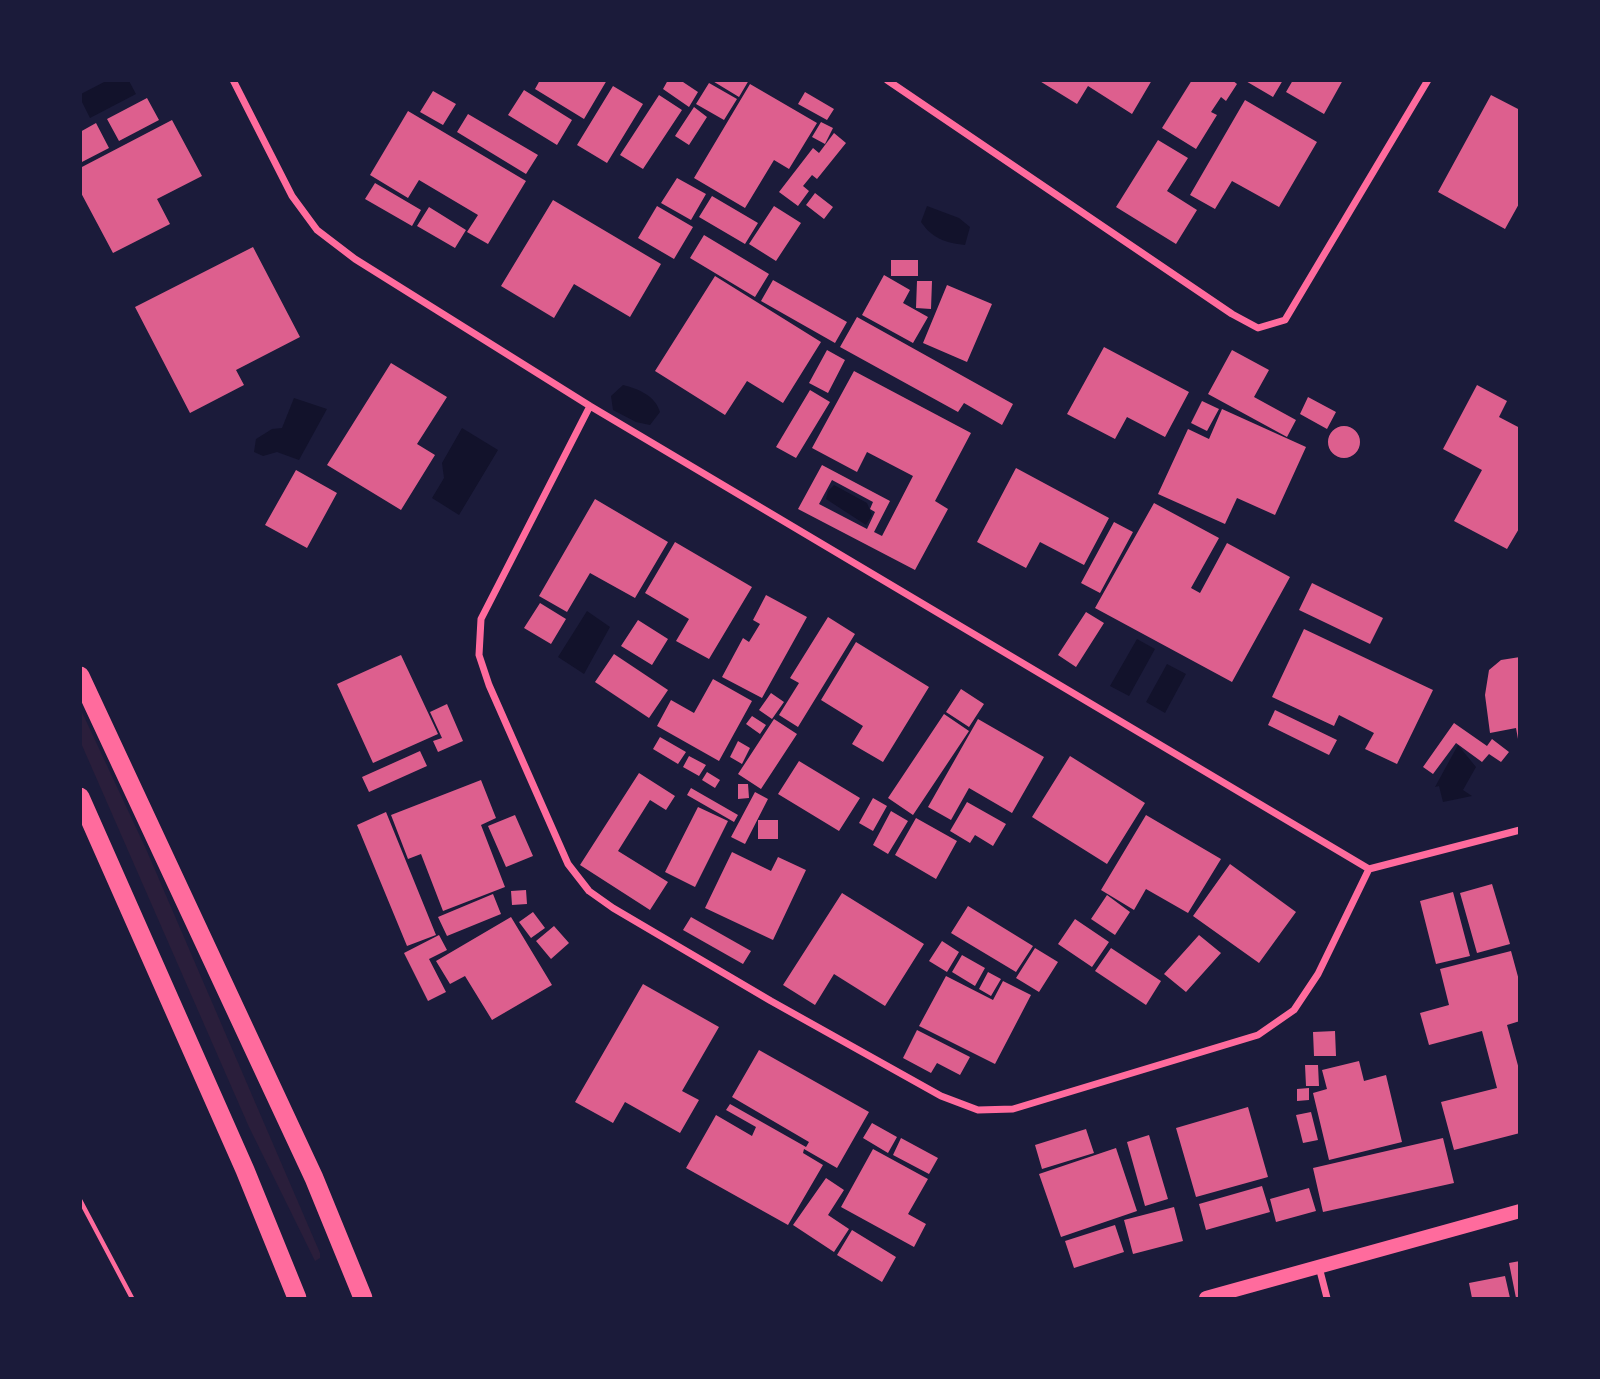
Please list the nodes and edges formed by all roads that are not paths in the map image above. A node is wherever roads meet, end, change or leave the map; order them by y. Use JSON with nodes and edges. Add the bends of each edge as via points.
{"nodes":[{"id":1,"x":233,"y":80,"type":"edge"},
{"id":2,"x":887,"y":80,"type":"edge"},
{"id":3,"x":1428,"y":80,"type":"edge"},
{"id":4,"x":590,"y":406,"type":"junction"},
{"id":5,"x":80,"y":676,"type":"edge"},
{"id":6,"x":80,"y":797,"type":"edge"},
{"id":7,"x":1520,"y":830,"type":"edge"},
{"id":8,"x":1369,"y":869,"type":"junction"},
{"id":9,"x":1520,"y":1211,"type":"edge"},
{"id":10,"x":1319,"y":1267,"type":"junction"},
{"id":11,"x":298,"y":1298,"type":"edge"},
{"id":12,"x":363,"y":1298,"type":"edge"},
{"id":13,"x":1206,"y":1298,"type":"edge"},
{"id":14,"x":1327,"y":1298,"type":"edge"}],
"edges":[{"from":1,"to":4,"type":"street","via":[[292,196],[317,230],[355,259]]},
{"from":2,"to":3,"type":"street","via":[[1258,328],[1284,320]]},
{"from":4,"to":8,"type":"street"},
{"from":4,"to":8,"type":"street","via":[[481,620],[479,655],[568,864],[589,891],[613,908],[941,1096],[978,1110],[1013,1109],[1258,1035],[1294,1010],[1318,974]]},
{"from":5,"to":12,"type":"highway","via":[[314,1178]]},
{"from":6,"to":11,"type":"highway"},
{"from":7,"to":8,"type":"street"},
{"from":9,"to":10,"type":"main road"},
{"from":10,"to":13,"type":"main road"},
{"from":10,"to":14,"type":"street"}]}
